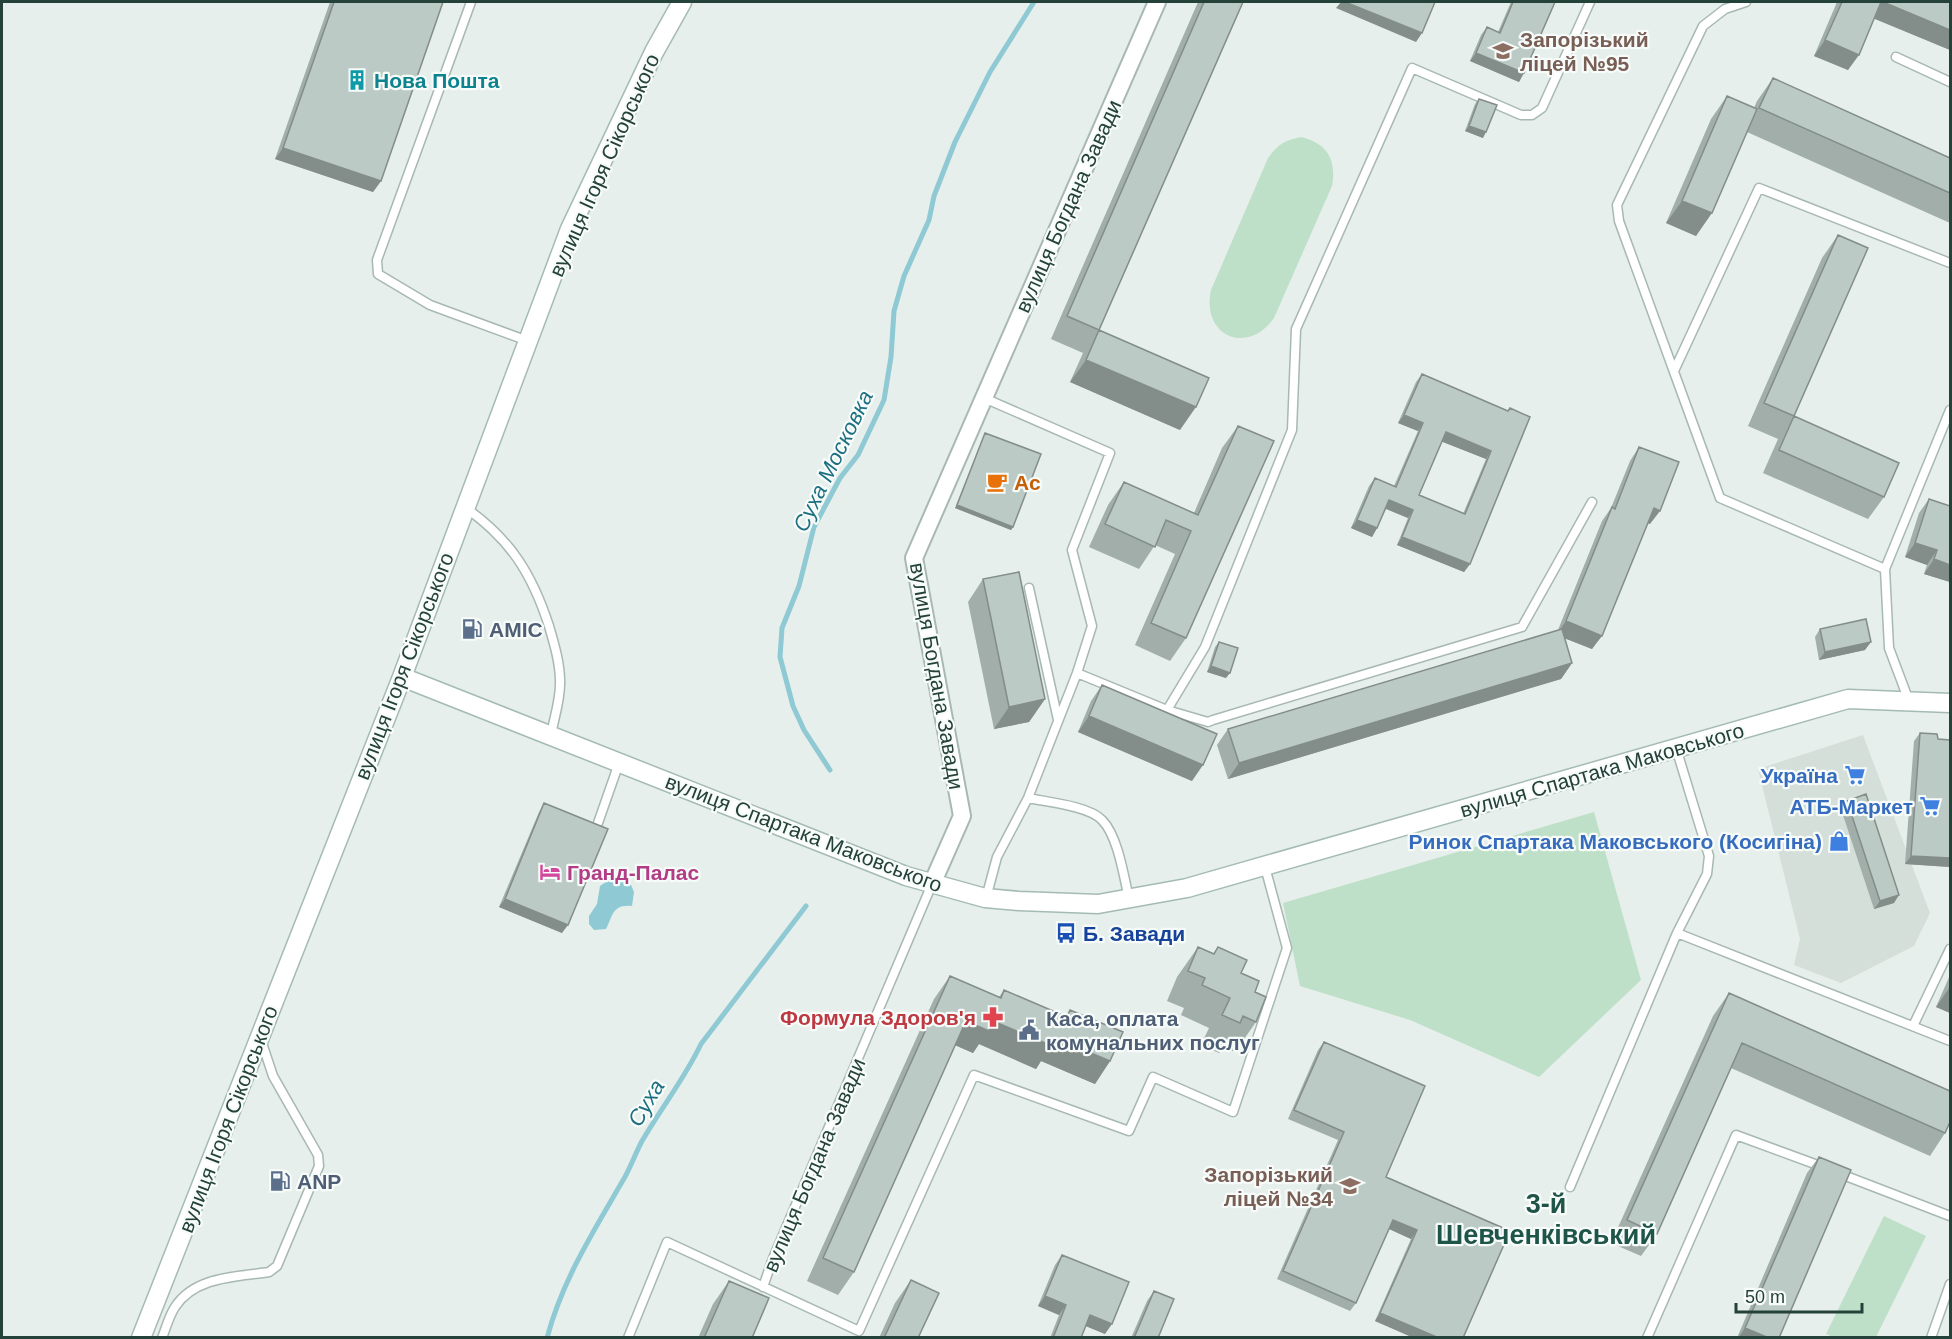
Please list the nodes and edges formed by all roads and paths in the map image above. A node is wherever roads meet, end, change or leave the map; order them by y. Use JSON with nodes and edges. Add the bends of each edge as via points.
{"nodes":[{"id":1,"x":471,"y":2,"type":"edge"},
{"id":2,"x":682,"y":2,"type":"edge"},
{"id":3,"x":1157,"y":2,"type":"edge"},
{"id":4,"x":1590,"y":2,"type":"edge"},
{"id":5,"x":1746,"y":2,"type":"edge"},
{"id":6,"x":1896,"y":57,"type":"dead end"},
{"id":7,"x":1950,"y":82,"type":"edge"},
{"id":8,"x":1950,"y":263,"type":"edge"},
{"id":9,"x":528,"y":341,"type":"junction"},
{"id":10,"x":1674,"y":371,"type":"junction"},
{"id":11,"x":984,"y":398,"type":"junction"},
{"id":12,"x":1950,"y":410,"type":"edge"},
{"id":13,"x":1592,"y":502,"type":"dead end"},
{"id":14,"x":466,"y":508,"type":"junction"},
{"id":15,"x":1885,"y":569,"type":"junction"},
{"id":16,"x":1029,"y":588,"type":"dead end"},
{"id":17,"x":1077,"y":673,"type":"junction"},
{"id":18,"x":402,"y":677,"type":"junction"},
{"id":19,"x":1909,"y":702,"type":"junction"},
{"id":20,"x":1950,"y":703,"type":"edge"},
{"id":21,"x":1167,"y":710,"type":"junction"},
{"id":22,"x":1058,"y":720,"type":"junction"},
{"id":23,"x":551,"y":736,"type":"junction"},
{"id":24,"x":1676,"y":748,"type":"junction"},
{"id":25,"x":619,"y":763,"type":"junction"},
{"id":26,"x":1028,"y":798,"type":"junction"},
{"id":27,"x":598,"y":824,"type":"edge"},
{"id":28,"x":1265,"y":867,"type":"junction"},
{"id":29,"x":932,"y":884,"type":"junction"},
{"id":30,"x":985,"y":898,"type":"junction"},
{"id":31,"x":1129,"y":899,"type":"junction"},
{"id":32,"x":1677,"y":933,"type":"junction"},
{"id":33,"x":1950,"y":949,"type":"edge"},
{"id":34,"x":1913,"y":1026,"type":"junction"},
{"id":35,"x":260,"y":1036,"type":"junction"},
{"id":36,"x":1950,"y":1041,"type":"edge"},
{"id":37,"x":1570,"y":1187,"type":"dead end"},
{"id":38,"x":1950,"y":1216,"type":"edge"},
{"id":39,"x":1950,"y":1284,"type":"edge"},
{"id":40,"x":763,"y":1287,"type":"junction"},
{"id":41,"x":141,"y":1338,"type":"edge"},
{"id":42,"x":162,"y":1338,"type":"edge"},
{"id":43,"x":628,"y":1338,"type":"edge"},
{"id":44,"x":1647,"y":1338,"type":"edge"},
{"id":45,"x":1931,"y":1338,"type":"edge"}],
"edges":[{"from":1,"to":9,"type":"lane","via":[[377,261],[378,274],[430,305]]},
{"from":2,"to":9,"type":"street","name":"вулиця Ігоря Сікорського","via":[[570,229]]},
{"from":3,"to":11,"type":"street","name":"вулиця Богдана Завади"},
{"from":4,"to":21,"type":"lane","via":[[1542,108],[1532,115],[1521,115],[1412,68],[1296,329],[1292,430],[1205,647]]},
{"from":5,"to":10,"type":"lane","via":[[1725,9],[1703,26],[1617,205],[1619,221]]},
{"from":6,"to":7,"type":"lane"},
{"from":8,"to":10,"type":"lane","via":[[1759,188]]},
{"from":9,"to":14,"type":"street","name":"вулиця Ігоря Сікорського"},
{"from":10,"to":15,"type":"lane","via":[[1720,498]]},
{"from":11,"to":17,"type":"lane","via":[[1110,453],[1072,550],[1092,626]]},
{"from":11,"to":29,"type":"street","name":"вулиця Богдана Завади","via":[[914,558],[962,816]]},
{"from":12,"to":15,"type":"lane"},
{"from":13,"to":21,"type":"lane","via":[[1522,627],[1208,722]]},
{"from":14,"to":18,"type":"street","name":"вулиця Ігоря Сікорського"},
{"from":14,"to":23,"type":"lane","via":[[504,539],[538,592],[560,681]]},
{"from":15,"to":19,"type":"lane","via":[[1889,648]]},
{"from":16,"to":22,"type":"lane"},
{"from":17,"to":21,"type":"lane"},
{"from":17,"to":22,"type":"lane"},
{"from":18,"to":23,"type":"street","name":"вулиця Спартака Маковського"},
{"from":18,"to":35,"type":"street","name":"вулиця Ігоря Сікорського"},
{"from":19,"to":20,"type":"street","name":"вулиця Спартака Маковського"},
{"from":19,"to":24,"type":"street","name":"вулиця Спартака Маковського","via":[[1848,699]]},
{"from":22,"to":26,"type":"lane"},
{"from":23,"to":25,"type":"street","name":"вулиця Спартака Маковського"},
{"from":24,"to":28,"type":"street","name":"вулиця Спартака Маковського"},
{"from":24,"to":32,"type":"lane","via":[[1709,856],[1707,874]]},
{"from":25,"to":27,"type":"lane"},
{"from":25,"to":29,"type":"street","name":"вулиця Спартака Маковського"},
{"from":26,"to":30,"type":"lane","via":[[997,857]]},
{"from":26,"to":31,"type":"lane","via":[[1088,811],[1102,819],[1112,834]]},
{"from":28,"to":31,"type":"street","name":"вулиця Спартака Маковського"},
{"from":28,"to":40,"type":"lane","via":[[1287,948],[1233,1112],[1153,1077],[1129,1131],[974,1075],[859,1331]]},
{"from":29,"to":30,"type":"street","name":"вулиця Спартака Маковського"},
{"from":29,"to":40,"type":"lane","name":"вулиця Богдана Завади"},
{"from":30,"to":31,"type":"street","name":"вулиця Спартака Маковського","via":[[1098,904]]},
{"from":32,"to":34,"type":"lane"},
{"from":32,"to":37,"type":"lane"},
{"from":33,"to":34,"type":"lane"},
{"from":34,"to":36,"type":"lane"},
{"from":35,"to":41,"type":"street","name":"вулиця Ігоря Сікорського"},
{"from":35,"to":42,"type":"lane","via":[[273,1076],[318,1155],[319,1166],[277,1266],[269,1272],[209,1281],[188,1293],[175,1306]]},
{"from":38,"to":44,"type":"lane","via":[[1736,1134]]},
{"from":39,"to":45,"type":"lane"},
{"from":40,"to":43,"type":"lane","via":[[668,1242]]}]}
